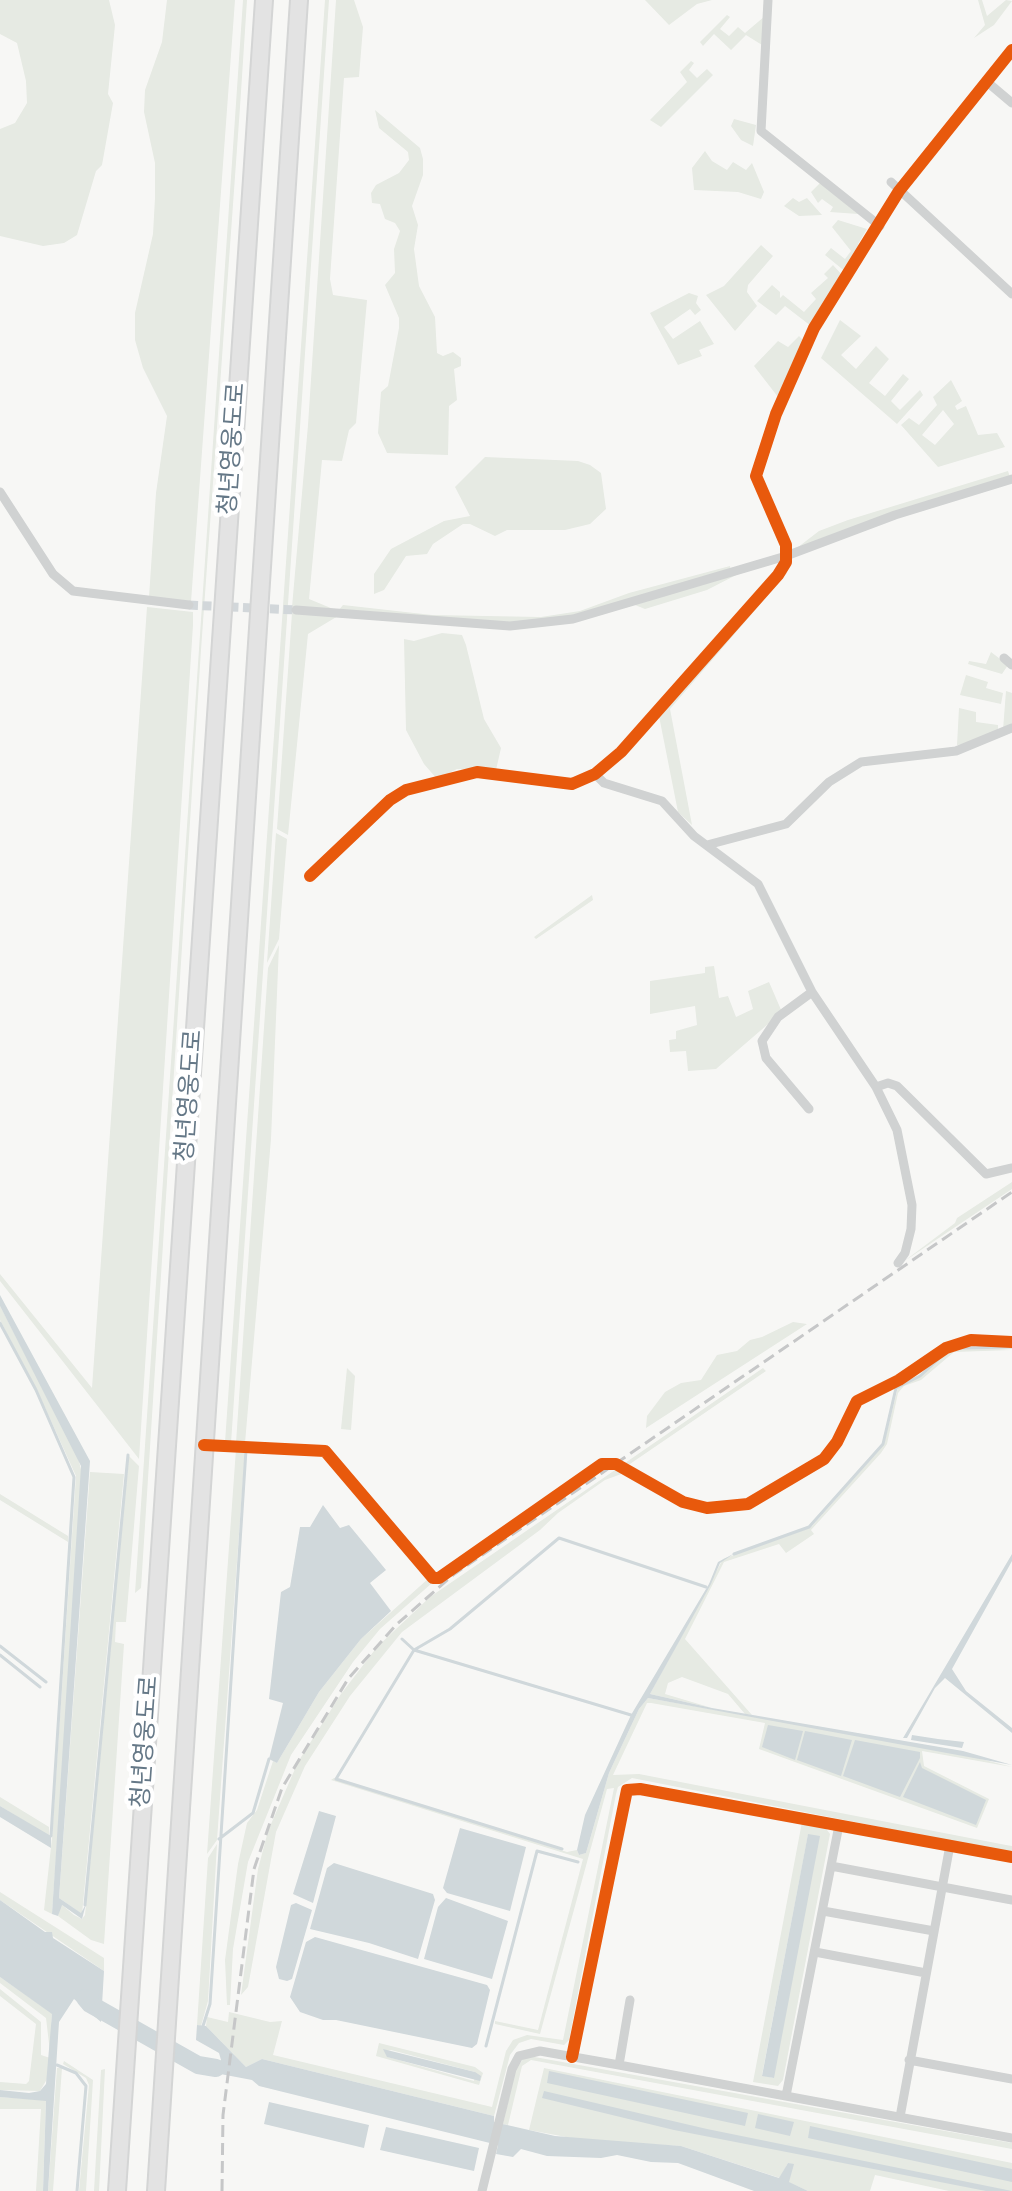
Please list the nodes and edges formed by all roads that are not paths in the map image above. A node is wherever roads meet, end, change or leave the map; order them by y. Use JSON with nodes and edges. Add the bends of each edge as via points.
{"nodes":[{"id":1,"x":264,"y":0,"type":"edge"},
{"id":2,"x":299,"y":0,"type":"edge"},
{"id":3,"x":768,"y":0,"type":"edge"},
{"id":4,"x":1012,"y":50,"type":"edge"},
{"id":5,"x":986,"y":81,"type":"junction"},
{"id":6,"x":1012,"y":103,"type":"edge"},
{"id":7,"x":891,"y":182,"type":"dead end"},
{"id":8,"x":899,"y":191,"type":"junction"},
{"id":9,"x":880,"y":226,"type":"junction"},
{"id":10,"x":1012,"y":294,"type":"edge"},
{"id":11,"x":1012,"y":479,"type":"edge"},
{"id":12,"x":0,"y":492,"type":"edge"},
{"id":13,"x":786,"y":556,"type":"junction"},
{"id":14,"x":189,"y":605,"type":"tunnel mouth"},
{"id":15,"x":296,"y":610,"type":"tunnel mouth"},
{"id":16,"x":1012,"y":728,"type":"edge"},
{"id":17,"x":595,"y":774,"type":"junction"},
{"id":18,"x":707,"y":845,"type":"junction"},
{"id":19,"x":310,"y":876,"type":"dead end"},
{"id":20,"x":812,"y":992,"type":"junction"},
{"id":21,"x":876,"y":1087,"type":"junction"},
{"id":22,"x":809,"y":1109,"type":"dead end"},
{"id":23,"x":1012,"y":1168,"type":"edge"},
{"id":24,"x":898,"y":1263,"type":"dead end"},
{"id":25,"x":1012,"y":1342,"type":"edge"},
{"id":26,"x":204,"y":1445,"type":"junction"},
{"id":27,"x":839,"y":1825,"type":"junction"},
{"id":28,"x":950,"y":1845,"type":"junction"},
{"id":29,"x":1012,"y":1857,"type":"edge"},
{"id":30,"x":831,"y":1866,"type":"junction"},
{"id":31,"x":942,"y":1887,"type":"junction"},
{"id":32,"x":1012,"y":1900,"type":"edge"},
{"id":33,"x":823,"y":1911,"type":"junction"},
{"id":34,"x":934,"y":1931,"type":"junction"},
{"id":35,"x":815,"y":1952,"type":"junction"},
{"id":36,"x":926,"y":1973,"type":"junction"},
{"id":37,"x":630,"y":2000,"type":"dead end"},
{"id":38,"x":572,"y":2057,"type":"junction"},
{"id":39,"x":909,"y":2060,"type":"junction"},
{"id":40,"x":619,"y":2065,"type":"junction"},
{"id":41,"x":1012,"y":2079,"type":"edge"},
{"id":42,"x":786,"y":2096,"type":"junction"},
{"id":43,"x":900,"y":2117,"type":"junction"},
{"id":44,"x":1012,"y":2136,"type":"edge"},
{"id":45,"x":117,"y":2191,"type":"edge"},
{"id":46,"x":156,"y":2191,"type":"edge"},
{"id":47,"x":482,"y":2191,"type":"edge"}],
"edges":[{"from":1,"to":45,"type":"highway","name":"청년영웅도로"},
{"from":2,"to":26,"type":"highway","name":"청년영웅도로"},
{"from":3,"to":9,"type":"street","via":[[761,131]]},
{"from":4,"to":5,"type":"street"},
{"from":5,"to":6,"type":"street"},
{"from":5,"to":8,"type":"street"},
{"from":7,"to":8,"type":"street"},
{"from":8,"to":9,"type":"street"},
{"from":8,"to":10,"type":"street"},
{"from":9,"to":13,"type":"street","via":[[814,328],[756,468],[759,487],[784,536]]},
{"from":11,"to":13,"type":"street"},
{"from":12,"to":14,"type":"street","via":[[53,574],[73,591]]},
{"from":13,"to":15,"type":"street","via":[[541,624]]},
{"from":13,"to":17,"type":"street","via":[[778,575],[621,752]]},
{"from":16,"to":18,"type":"street","via":[[956,751],[861,762],[829,782],[786,824]]},
{"from":17,"to":18,"type":"street","via":[[604,783],[662,801]]},
{"from":17,"to":19,"type":"street","via":[[572,784],[477,772],[406,790]]},
{"from":18,"to":20,"type":"street","via":[[758,884]]},
{"from":20,"to":21,"type":"street"},
{"from":20,"to":22,"type":"street","via":[[778,1017],[762,1041],[766,1058]]},
{"from":21,"to":23,"type":"street","via":[[897,1086],[986,1174]]},
{"from":21,"to":24,"type":"street","via":[[897,1130],[912,1205],[911,1229]]},
{"from":25,"to":26,"type":"street","via":[[971,1340],[946,1348],[857,1401],[824,1459],[748,1504],[707,1508],[683,1502],[616,1464],[602,1464],[439,1578],[433,1578],[325,1451]]},
{"from":26,"to":46,"type":"highway","name":"청년영웅도로"},
{"from":27,"to":28,"type":"street"},
{"from":27,"to":30,"type":"street"},
{"from":27,"to":38,"type":"street","via":[[627,1790]]},
{"from":28,"to":29,"type":"street"},
{"from":28,"to":31,"type":"street"},
{"from":30,"to":31,"type":"street"},
{"from":30,"to":33,"type":"street"},
{"from":31,"to":32,"type":"street"},
{"from":31,"to":34,"type":"street"},
{"from":33,"to":34,"type":"street"},
{"from":33,"to":35,"type":"street"},
{"from":34,"to":36,"type":"street"},
{"from":35,"to":36,"type":"street"},
{"from":35,"to":42,"type":"street"},
{"from":36,"to":39,"type":"street"},
{"from":37,"to":40,"type":"street"},
{"from":38,"to":40,"type":"street"},
{"from":38,"to":47,"type":"street","via":[[532,2051],[519,2056]]},
{"from":39,"to":41,"type":"street"},
{"from":39,"to":43,"type":"street"},
{"from":40,"to":42,"type":"street"},
{"from":42,"to":43,"type":"street"},
{"from":43,"to":44,"type":"street"}]}
